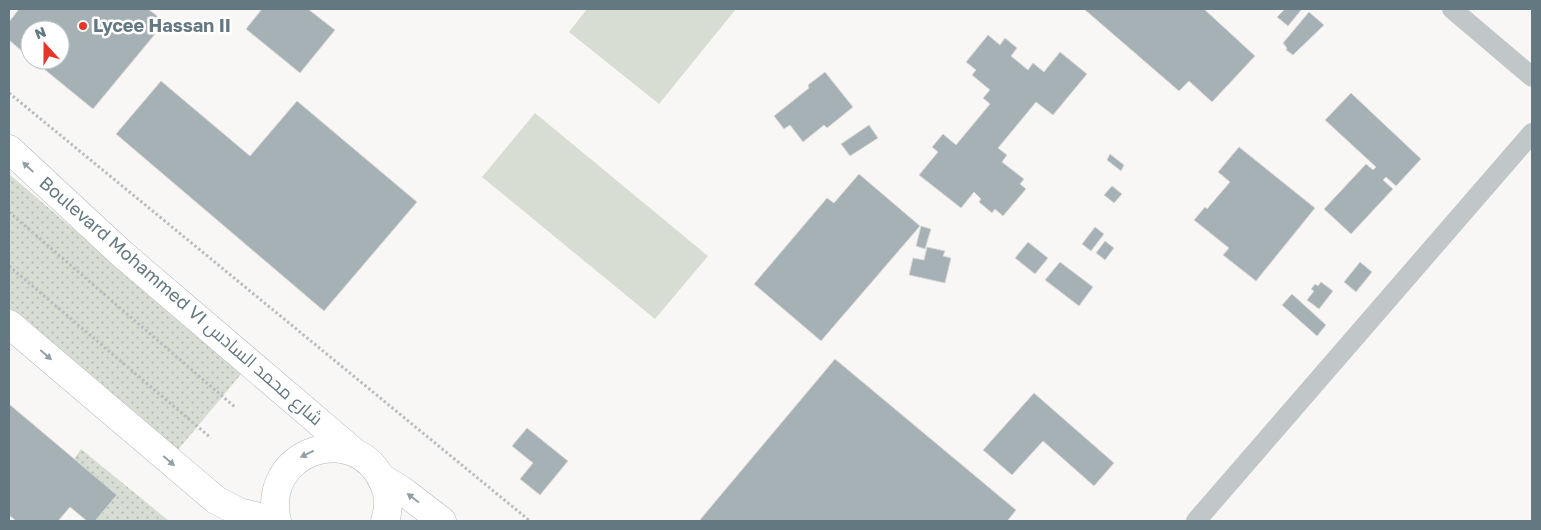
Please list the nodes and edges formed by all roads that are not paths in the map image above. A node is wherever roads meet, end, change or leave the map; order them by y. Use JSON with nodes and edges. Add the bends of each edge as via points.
{"nodes":[{"id":1,"x":1452,"y":9,"type":"edge"},
{"id":2,"x":1532,"y":77,"type":"edge"},
{"id":3,"x":1532,"y":133,"type":"edge"},
{"id":4,"x":9,"y":149,"type":"edge"},
{"id":5,"x":9,"y":324,"type":"edge"},
{"id":6,"x":354,"y":452,"type":"junction"},
{"id":7,"x":382,"y":478,"type":"junction"},
{"id":8,"x":277,"y":521,"type":"edge"},
{"id":9,"x":385,"y":521,"type":"edge"},
{"id":10,"x":442,"y":521,"type":"edge"},
{"id":11,"x":1196,"y":521,"type":"edge"}],
"edges":[{"from":1,"to":2,"type":"street"},
{"from":3,"to":11,"type":"street"},
{"from":6,"to":4,"type":"main road","name":"Boulevard Mohammed VI شارع محمد السادس","one_way":true,"via":[[121,253]]},
{"from":5,"to":8,"type":"main road","one_way":true,"via":[[216,500],[239,512]]},
{"from":6,"to":7,"type":"main road","name":"Boulevard Mohammed VI شارع محمد السادس","via":[[373,466]]},
{"from":6,"to":8,"type":"main road","one_way":true,"via":[[338,448],[320,449],[290,465],[277,487],[274,504]]},
{"from":7,"to":9,"type":"main road","via":[[388,498]]},
{"from":10,"to":7,"type":"main road","one_way":true}]}
